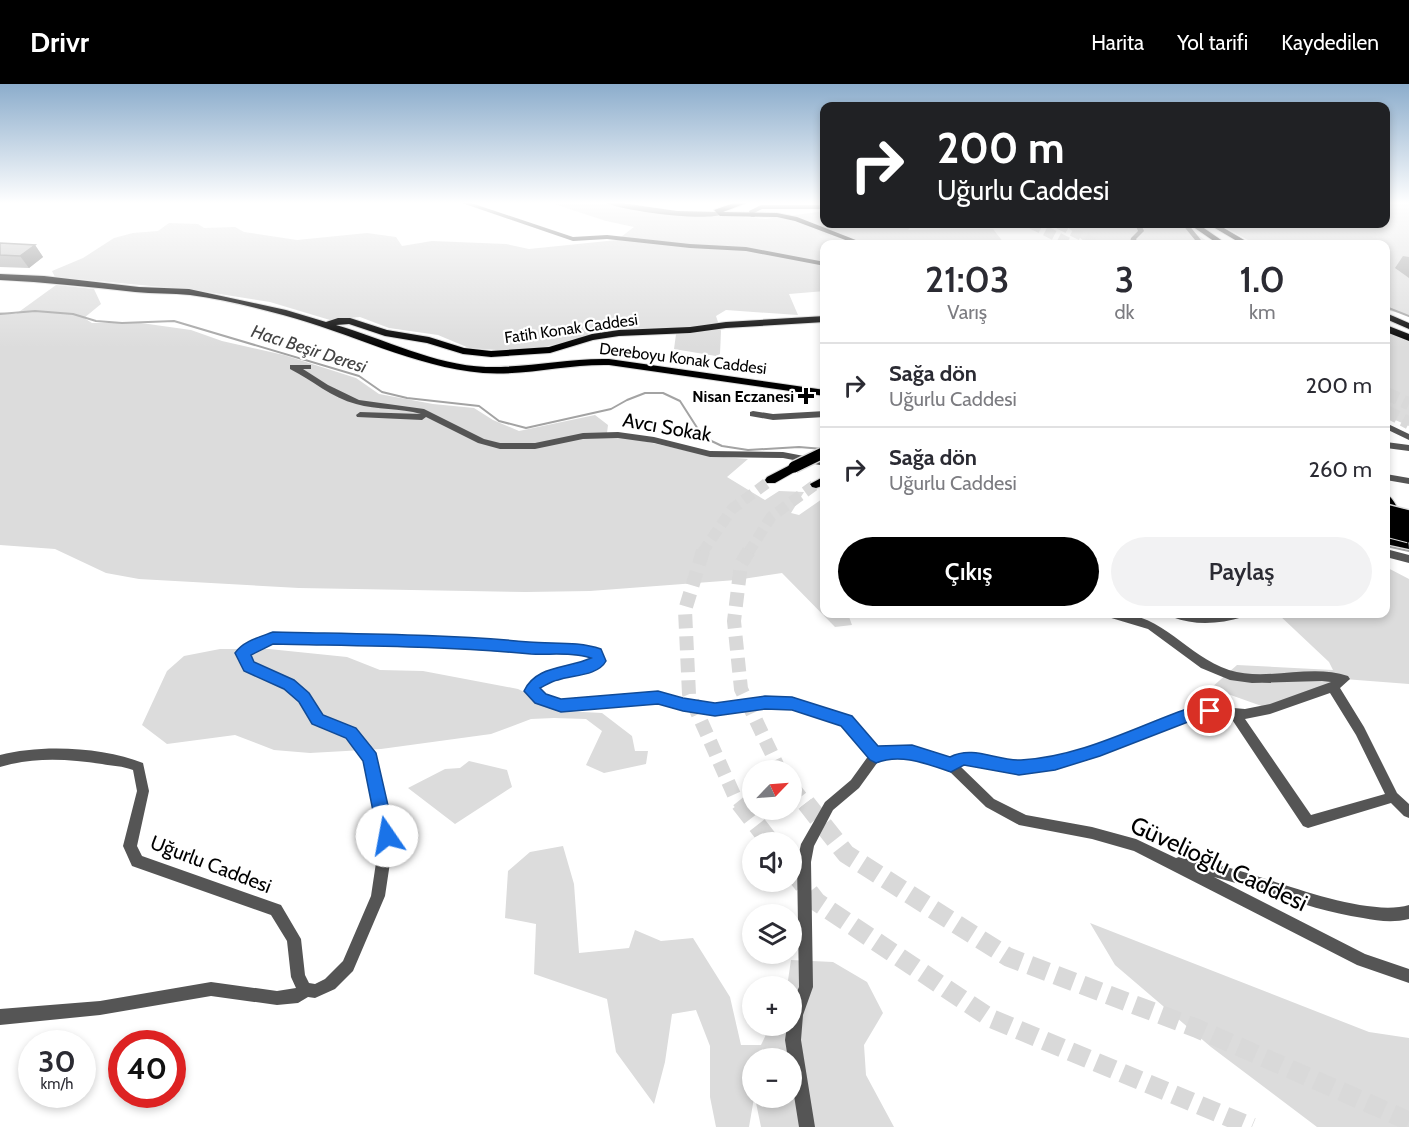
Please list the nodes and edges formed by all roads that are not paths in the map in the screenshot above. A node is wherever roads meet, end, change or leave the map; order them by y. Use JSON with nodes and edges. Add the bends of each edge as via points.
{"nodes":[{"id":1,"x":755,"y":251,"type":"edge"},
{"id":2,"x":820,"y":263,"type":"edge"},
{"id":3,"x":0,"y":277,"type":"edge"},
{"id":4,"x":1390,"y":317,"type":"edge"},
{"id":5,"x":820,"y":319,"type":"edge"},
{"id":6,"x":327,"y":325,"type":"junction"},
{"id":7,"x":1409,"y":325,"type":"edge"},
{"id":8,"x":1390,"y":327,"type":"edge"},
{"id":9,"x":1390,"y":328,"type":"edge"},
{"id":10,"x":1409,"y":333,"type":"edge"},
{"id":11,"x":1409,"y":338,"type":"edge"},
{"id":12,"x":308,"y":367,"type":"dead end"},
{"id":13,"x":820,"y":392,"type":"edge"},
{"id":14,"x":753,"y":414,"type":"dead end"},
{"id":15,"x":820,"y":414,"type":"edge"},
{"id":16,"x":360,"y":415,"type":"dead end"},
{"id":17,"x":437,"y":418,"type":"junction"},
{"id":18,"x":1390,"y":428,"type":"edge"},
{"id":19,"x":1409,"y":437,"type":"edge"},
{"id":20,"x":1390,"y":446,"type":"edge"},
{"id":21,"x":1409,"y":448,"type":"edge"},
{"id":22,"x":820,"y":454,"type":"edge"},
{"id":23,"x":820,"y":462,"type":"edge"},
{"id":24,"x":1390,"y":478,"type":"edge"},
{"id":25,"x":771,"y":480,"type":"tunnel mouth"},
{"id":26,"x":1409,"y":481,"type":"edge"},
{"id":27,"x":1390,"y":506,"type":"edge"},
{"id":28,"x":1390,"y":511,"type":"edge"},
{"id":29,"x":1409,"y":516,"type":"edge"},
{"id":30,"x":1390,"y":522,"type":"edge"},
{"id":31,"x":1409,"y":526,"type":"edge"},
{"id":32,"x":1390,"y":532,"type":"edge"},
{"id":33,"x":1390,"y":539,"type":"edge"},
{"id":34,"x":1408,"y":541,"type":"edge"},
{"id":35,"x":1390,"y":554,"type":"edge"},
{"id":36,"x":1409,"y":558,"type":"edge"},
{"id":37,"x":1125,"y":618,"type":"edge"},
{"id":38,"x":1188,"y":618,"type":"edge"},
{"id":39,"x":1224,"y":618,"type":"edge"},
{"id":40,"x":1333,"y":687,"type":"junction"},
{"id":41,"x":1234,"y":713,"type":"junction"},
{"id":42,"x":876,"y":755,"type":"junction"},
{"id":43,"x":0,"y":761,"type":"edge"},
{"id":44,"x":951,"y":765,"type":"junction"},
{"id":45,"x":1393,"y":797,"type":"junction"},
{"id":46,"x":1409,"y":812,"type":"edge"},
{"id":47,"x":1172,"y":863,"type":"junction"},
{"id":48,"x":1409,"y":912,"type":"edge"},
{"id":49,"x":1409,"y":976,"type":"edge"},
{"id":50,"x":305,"y":989,"type":"junction"},
{"id":51,"x":0,"y":1017,"type":"edge"},
{"id":52,"x":807,"y":1127,"type":"edge"}],
"edges":[{"from":1,"to":2,"type":"street"},
{"from":3,"to":6,"type":"main road","name":"Dereboyu Konak Caddesi","via":[[189,292]]},
{"from":4,"to":7,"type":"main road"},
{"from":5,"to":6,"type":"main road","name":"Fatih Konak Caddesi","via":[[619,333],[550,350],[491,354],[385,333],[350,321]]},
{"from":6,"to":13,"type":"main road","name":"Dereboyu Konak Caddesi","via":[[442,364],[484,370],[609,362]]},
{"from":8,"to":10,"type":"main road"},
{"from":9,"to":11,"type":"main road"},
{"from":12,"to":17,"type":"street","name":"Avcı Sokak","via":[[293,367],[357,402],[421,411]]},
{"from":14,"to":15,"type":"street"},
{"from":16,"to":17,"type":"street","name":"Avcı Sokak"},
{"from":17,"to":23,"type":"street","name":"Avcı Sokak","via":[[481,441],[500,446],[535,446],[582,436],[618,435],[710,454],[783,455]]},
{"from":18,"to":19,"type":"street"},
{"from":20,"to":21,"type":"street"},
{"from":22,"to":25,"type":"main road","bridge":true},
{"from":24,"to":26,"type":"street"},
{"from":27,"to":34,"type":"main road"},
{"from":28,"to":29,"type":"main road","bridge":true},
{"from":30,"to":31,"type":"main road","bridge":true},
{"from":32,"to":34,"type":"highway","bridge":true},
{"from":33,"to":34,"type":"main road"},
{"from":35,"to":36,"type":"street"},
{"from":37,"to":40,"type":"street","via":[[1152,626],[1205,665],[1230,675],[1322,676],[1344,680]]},
{"from":38,"to":39,"type":"street"},
{"from":40,"to":41,"type":"street","via":[[1270,709]]},
{"from":40,"to":45,"type":"street"},
{"from":41,"to":44,"type":"street","via":[[1192,713],[1055,763],[1019,767],[963,758]]},
{"from":41,"to":45,"type":"street","via":[[1308,822]]},
{"from":42,"to":44,"type":"street","via":[[912,753]]},
{"from":42,"to":50,"type":"street","via":[[847,721],[792,704],[765,703],[715,710],[658,697],[561,706],[531,691],[535,684],[554,674],[599,661],[596,653],[581,649],[285,638],[257,644],[242,653],[249,666],[289,684],[304,697],[317,719],[351,733],[371,758],[387,836],[378,896],[348,966],[330,984],[315,992]]},
{"from":42,"to":52,"type":"street","via":[[855,784],[829,806],[808,844],[804,862],[806,987],[795,1015],[793,1040]]},
{"from":43,"to":50,"type":"street","name":"Uğurlu Caddesi","via":[[42,753],[127,762],[139,767],[143,790],[130,846],[137,861],[276,910],[294,939],[298,977]]},
{"from":44,"to":47,"type":"street","name":"Güvelioğlu Caddesi","via":[[990,803],[1024,821],[1136,845]]},
{"from":45,"to":46,"type":"street"},
{"from":47,"to":48,"type":"street","via":[[1204,867],[1342,909],[1399,916]]},
{"from":47,"to":49,"type":"street","name":"Güvelioğlu Caddesi","via":[[1362,960]]},
{"from":50,"to":51,"type":"street","via":[[298,996],[277,998],[211,989],[100,1008]]}]}
